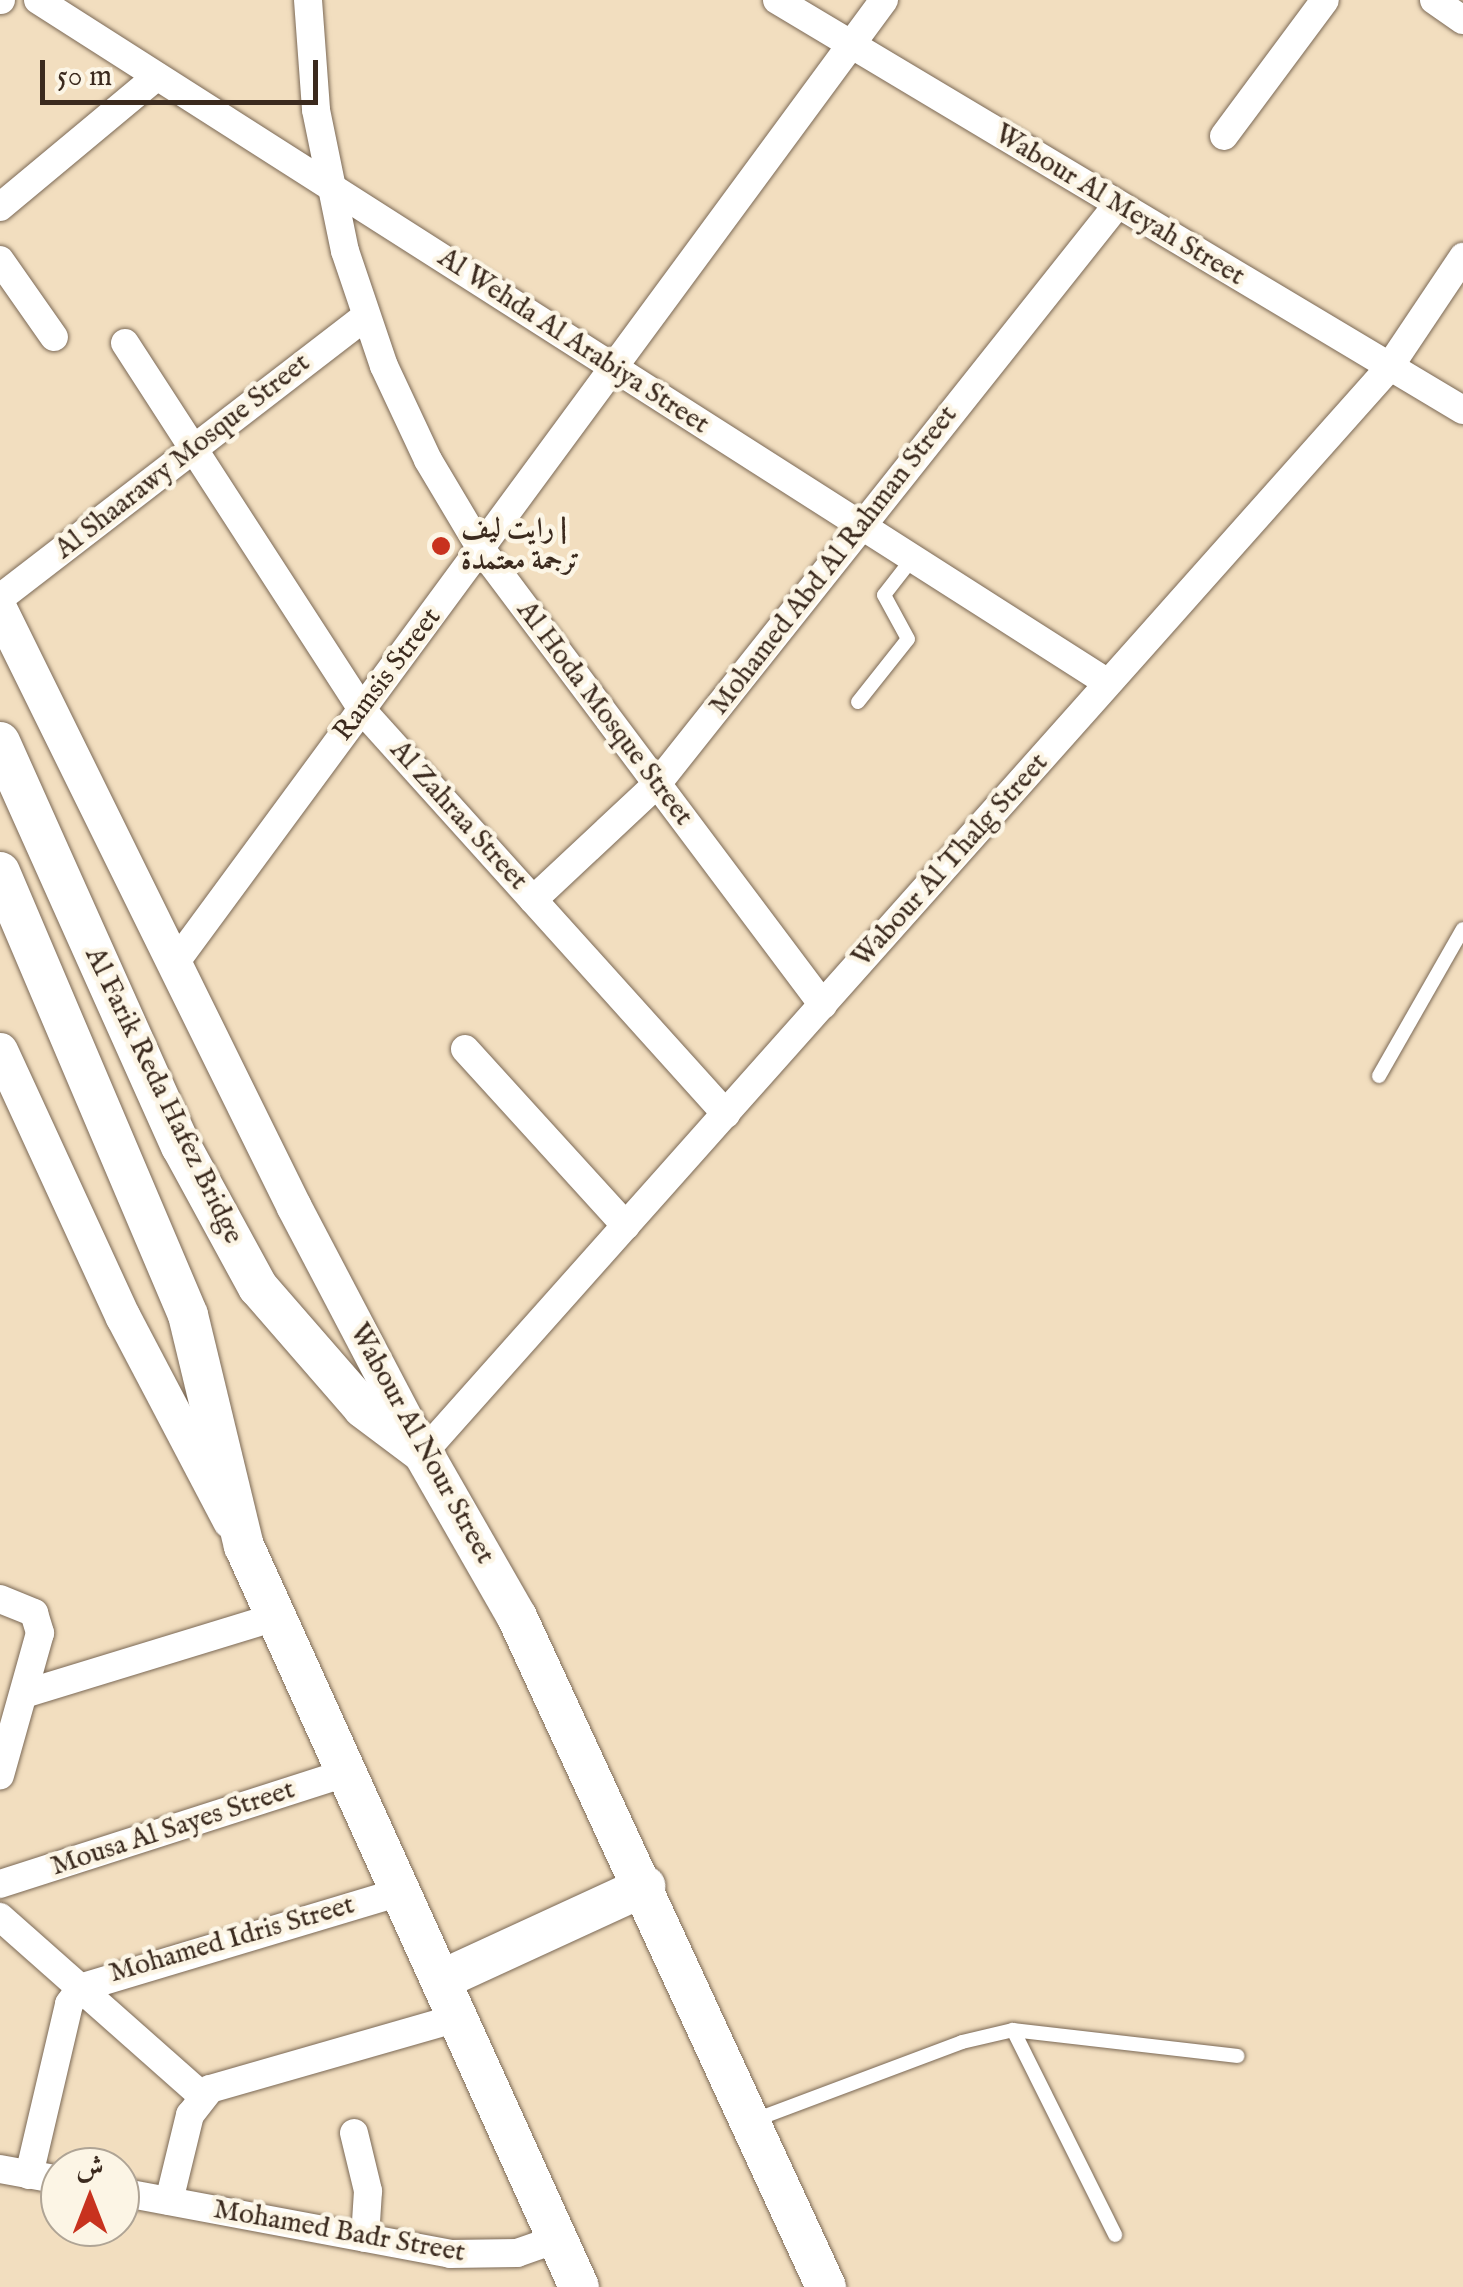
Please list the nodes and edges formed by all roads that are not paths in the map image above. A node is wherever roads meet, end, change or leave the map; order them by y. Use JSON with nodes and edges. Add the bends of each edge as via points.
{"nodes":[{"id":1,"x":38,"y":0,"type":"edge"},
{"id":2,"x":308,"y":0,"type":"edge"},
{"id":3,"x":330,"y":0,"type":"edge"},
{"id":4,"x":777,"y":0,"type":"edge"},
{"id":5,"x":884,"y":0,"type":"edge"},
{"id":6,"x":1325,"y":0,"type":"edge"},
{"id":7,"x":308,"y":34,"type":"junction"},
{"id":8,"x":851,"y":44,"type":"junction"},
{"id":9,"x":157,"y":76,"type":"junction"},
{"id":10,"x":1224,"y":136,"type":"dead end"},
{"id":11,"x":328,"y":184,"type":"junction"},
{"id":12,"x":1117,"y":205,"type":"junction"},
{"id":13,"x":0,"y":207,"type":"edge"},
{"id":14,"x":1463,"y":257,"type":"edge"},
{"id":15,"x":0,"y":260,"type":"edge"},
{"id":16,"x":365,"y":317,"type":"junction"},
{"id":17,"x":54,"y":337,"type":"dead end"},
{"id":18,"x":125,"y":343,"type":"dead end"},
{"id":19,"x":613,"y":368,"type":"junction"},
{"id":20,"x":1388,"y":369,"type":"junction"},
{"id":21,"x":1463,"y":410,"type":"edge"},
{"id":22,"x":193,"y":449,"type":"junction"},
{"id":23,"x":862,"y":527,"type":"junction"},
{"id":24,"x":481,"y":550,"type":"junction"},
{"id":25,"x":912,"y":559,"type":"junction"},
{"id":26,"x":0,"y":598,"type":"edge"},
{"id":27,"x":0,"y":610,"type":"edge"},
{"id":28,"x":1108,"y":684,"type":"junction"},
{"id":29,"x":858,"y":702,"type":"dead end"},
{"id":30,"x":362,"y":710,"type":"junction"},
{"id":31,"x":3,"y":748,"type":"edge"},
{"id":32,"x":657,"y":784,"type":"junction"},
{"id":33,"x":0,"y":872,"type":"edge"},
{"id":34,"x":533,"y":900,"type":"junction"},
{"id":35,"x":1463,"y":929,"type":"edge"},
{"id":36,"x":175,"y":962,"type":"junction"},
{"id":37,"x":822,"y":1005,"type":"junction"},
{"id":38,"x":465,"y":1049,"type":"dead end"},
{"id":39,"x":0,"y":1050,"type":"edge"},
{"id":40,"x":1379,"y":1076,"type":"dead end"},
{"id":41,"x":8,"y":1089,"type":"edge"},
{"id":42,"x":726,"y":1114,"type":"junction"},
{"id":43,"x":626,"y":1226,"type":"junction"},
{"id":44,"x":423,"y":1453,"type":"junction"},
{"id":45,"x":244,"y":1546,"type":"junction"},
{"id":46,"x":7,"y":1601,"type":"edge"},
{"id":47,"x":276,"y":1617,"type":"junction"},
{"id":48,"x":24,"y":1694,"type":"junction"},
{"id":49,"x":2,"y":1761,"type":"edge"},
{"id":50,"x":346,"y":1773,"type":"junction"},
{"id":51,"x":0,"y":1884,"type":"edge"},
{"id":52,"x":645,"y":1886,"type":"junction"},
{"id":53,"x":400,"y":1892,"type":"junction"},
{"id":54,"x":0,"y":1917,"type":"edge"},
{"id":55,"x":440,"y":1980,"type":"junction"},
{"id":56,"x":80,"y":1988,"type":"junction"},
{"id":57,"x":457,"y":2018,"type":"junction"},
{"id":58,"x":1013,"y":2030,"type":"junction"},
{"id":59,"x":1238,"y":2056,"type":"dead end"},
{"id":60,"x":202,"y":2096,"type":"junction"},
{"id":61,"x":751,"y":2122,"type":"junction"},
{"id":62,"x":354,"y":2133,"type":"dead end"},
{"id":63,"x":0,"y":2169,"type":"edge"},
{"id":64,"x":29,"y":2174,"type":"junction"},
{"id":65,"x":40,"y":2176,"type":"edge"},
{"id":66,"x":140,"y":2196,"type":"edge"},
{"id":67,"x":169,"y":2201,"type":"junction"},
{"id":68,"x":1115,"y":2236,"type":"dead end"},
{"id":69,"x":365,"y":2238,"type":"junction"},
{"id":70,"x":557,"y":2239,"type":"junction"},
{"id":71,"x":579,"y":2287,"type":"edge"},
{"id":72,"x":826,"y":2287,"type":"edge"}],
"edges":[{"from":1,"to":9,"type":"street","name":"Al Wehda Al Arabiya Street"},
{"from":2,"to":7,"type":"street","name":"Al Hoda Mosque Street"},
{"from":3,"to":7,"type":"street"},
{"from":4,"to":8,"type":"street","name":"Wabour Al Meyah Street"},
{"from":5,"to":8,"type":"street","name":"Ramsis Street"},
{"from":6,"to":10,"type":"street"},
{"from":7,"to":11,"type":"street","name":"Al Hoda Mosque Street"},
{"from":8,"to":12,"type":"street","name":"Wabour Al Meyah Street"},
{"from":8,"to":19,"type":"street","name":"Ramsis Street"},
{"from":9,"to":11,"type":"street","name":"Al Wehda Al Arabiya Street"},
{"from":9,"to":13,"type":"street"},
{"from":11,"to":16,"type":"street","name":"Al Hoda Mosque Street"},
{"from":11,"to":19,"type":"street","name":"Al Wehda Al Arabiya Street"},
{"from":12,"to":20,"type":"street","name":"Wabour Al Meyah Street"},
{"from":12,"to":23,"type":"street","name":"Mohamed Abd Al Rahman Street"},
{"from":14,"to":20,"type":"street","name":"Wabour Al Thalg Street"},
{"from":15,"to":17,"type":"street"},
{"from":16,"to":22,"type":"street","name":"Al Shaarawy Mosque Street"},
{"from":16,"to":24,"type":"street","name":"Al Hoda Mosque Street","via":[[428,460]]},
{"from":18,"to":22,"type":"street","name":"Al Zahraa Street"},
{"from":19,"to":23,"type":"street","name":"Al Wehda Al Arabiya Street"},
{"from":19,"to":24,"type":"street","name":"Ramsis Street"},
{"from":20,"to":21,"type":"street","name":"Wabour Al Meyah Street"},
{"from":20,"to":28,"type":"street","name":"Wabour Al Thalg Street"},
{"from":22,"to":26,"type":"street","name":"Al Shaarawy Mosque Street"},
{"from":22,"to":30,"type":"street","name":"Al Zahraa Street"},
{"from":23,"to":25,"type":"street","name":"Al Wehda Al Arabiya Street"},
{"from":23,"to":32,"type":"street","name":"Mohamed Abd Al Rahman Street"},
{"from":24,"to":30,"type":"street","name":"Ramsis Street"},
{"from":24,"to":32,"type":"street","name":"Al Hoda Mosque Street"},
{"from":25,"to":28,"type":"street","name":"Al Wehda Al Arabiya Street"},
{"from":25,"to":29,"type":"lane","via":[[884,595],[908,639]]},
{"from":27,"to":36,"type":"street","name":"Wabour Al Nour Street"},
{"from":28,"to":37,"type":"street","name":"Wabour Al Thalg Street"},
{"from":30,"to":34,"type":"street","name":"Al Zahraa Street"},
{"from":30,"to":36,"type":"street","name":"Ramsis Street"},
{"from":31,"to":44,"type":"main road","name":"Al Farik Reda Hafez Bridge","via":[[167,1117],[258,1287],[363,1408]]},
{"from":32,"to":34,"type":"street","name":"Mohamed Abd Al Rahman Street"},
{"from":32,"to":37,"type":"street","name":"Al Hoda Mosque Street"},
{"from":33,"to":45,"type":"main road","name":"Al Farik Reda Hafez Bridge","via":[[181,1296]]},
{"from":34,"to":42,"type":"street","name":"Al Zahraa Street"},
{"from":35,"to":40,"type":"lane"},
{"from":36,"to":44,"type":"street","name":"Wabour Al Nour Street"},
{"from":37,"to":42,"type":"street","name":"Wabour Al Thalg Street"},
{"from":38,"to":43,"type":"street"},
{"from":39,"to":41,"type":"street"},
{"from":41,"to":45,"type":"street"},
{"from":42,"to":43,"type":"street","name":"Wabour Al Thalg Street"},
{"from":43,"to":44,"type":"street","name":"Wabour Al Thalg Street"},
{"from":44,"to":52,"type":"main road","name":"Wabour Al Nour Street","via":[[525,1634]]},
{"from":45,"to":47,"type":"main road"},
{"from":46,"to":48,"type":"street","via":[[34,1613],[40,1634]]},
{"from":47,"to":48,"type":"street"},
{"from":47,"to":50,"type":"main road"},
{"from":48,"to":49,"type":"street"},
{"from":50,"to":51,"type":"street","name":"Mousa Al Sayes Street"},
{"from":50,"to":53,"type":"main road"},
{"from":52,"to":55,"type":"main road"},
{"from":52,"to":61,"type":"main road","name":"Wabour Al Nour Street"},
{"from":53,"to":55,"type":"main road"},
{"from":53,"to":56,"type":"street","name":"Mohamed Idris Street"},
{"from":54,"to":56,"type":"street"},
{"from":55,"to":57,"type":"main road"},
{"from":56,"to":60,"type":"street"},
{"from":56,"to":64,"type":"street","name":"Mohamed Idris Street","via":[[68,2004]]},
{"from":57,"to":60,"type":"street","via":[[231,2080]]},
{"from":57,"to":70,"type":"main road"},
{"from":58,"to":59,"type":"lane"},
{"from":58,"to":61,"type":"lane","via":[[962,2042]]},
{"from":58,"to":68,"type":"lane"},
{"from":60,"to":67,"type":"street","via":[[190,2115]]},
{"from":61,"to":72,"type":"main road","name":"Wabour Al Nour Street"},
{"from":62,"to":69,"type":"street","via":[[368,2191]]},
{"from":63,"to":64,"type":"street"},
{"from":64,"to":65,"type":"street"},
{"from":66,"to":67,"type":"street","name":"Mohamed Badr Street"},
{"from":67,"to":69,"type":"street","name":"Mohamed Badr Street"},
{"from":69,"to":70,"type":"street","name":"Mohamed Badr Street","via":[[473,2257],[517,2253]]},
{"from":70,"to":71,"type":"main road"}]}
